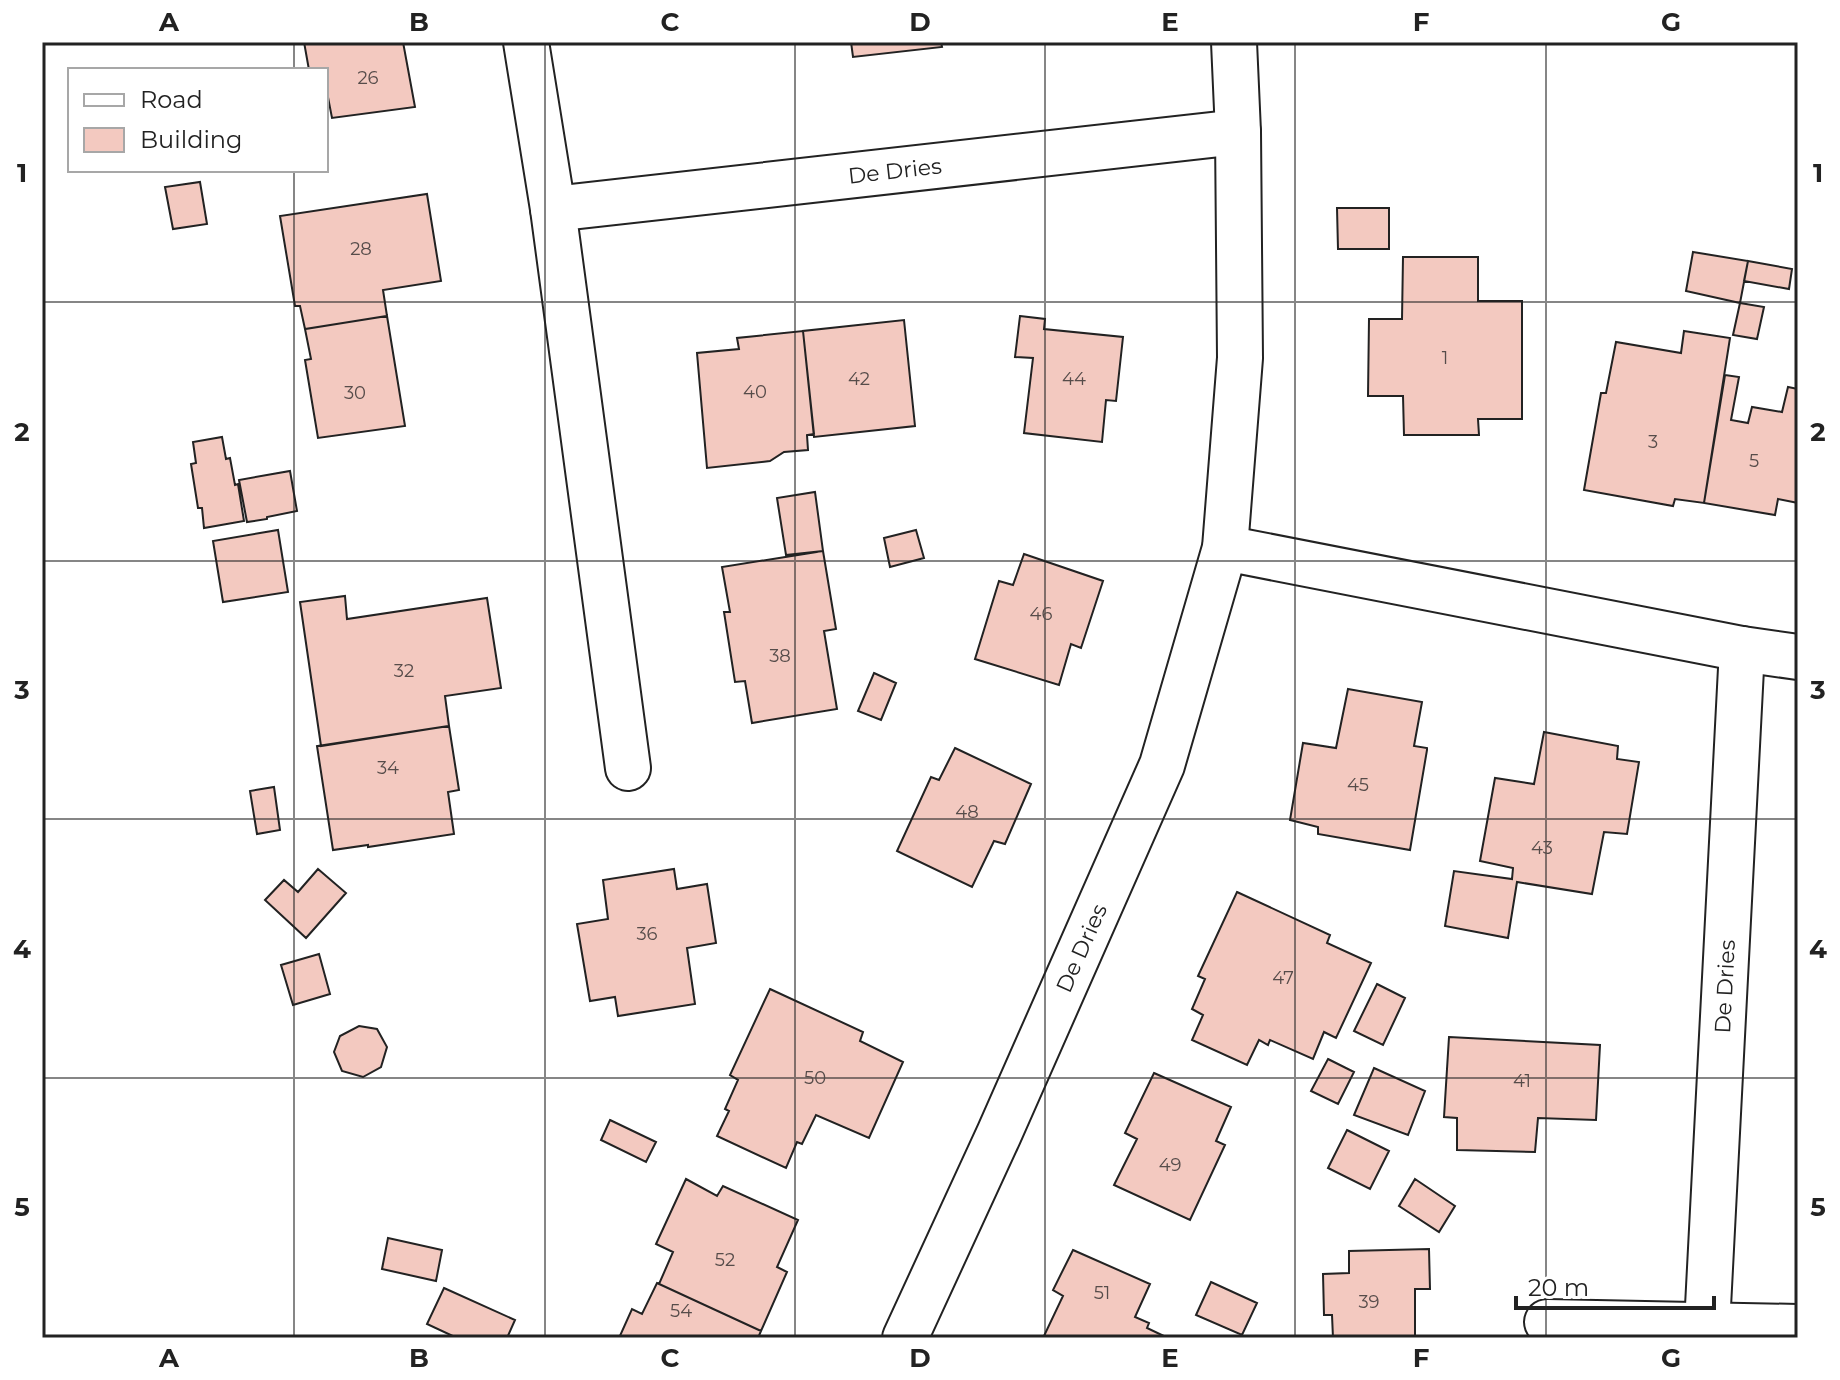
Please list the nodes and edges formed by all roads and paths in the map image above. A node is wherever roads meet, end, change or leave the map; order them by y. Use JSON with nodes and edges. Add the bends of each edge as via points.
{"nodes":[{"id":1,"x":526,"y":42,"type":"edge"},
{"id":2,"x":1234,"y":42,"type":"edge"},
{"id":3,"x":1238,"y":132,"type":"junction"},
{"id":4,"x":553,"y":209,"type":"junction"},
{"id":5,"x":1225,"y":548,"type":"junction"},
{"id":6,"x":1742,"y":649,"type":"junction"},
{"id":7,"x":1798,"y":657,"type":"edge"},
{"id":8,"x":628,"y":768,"type":"dead end"},
{"id":9,"x":1547,"y":1322,"type":"dead end"},
{"id":10,"x":1707,"y":1326,"type":"junction"},
{"id":11,"x":1798,"y":1327,"type":"edge"},
{"id":12,"x":905,"y":1338,"type":"edge"}],
"edges":[{"from":1,"to":4,"type":"street"},
{"from":2,"to":3,"type":"street","name":"De Dries"},
{"from":3,"to":4,"type":"street","name":"De Dries"},
{"from":3,"to":5,"type":"street","name":"De Dries","via":[[1240,358]]},
{"from":4,"to":8,"type":"street"},
{"from":5,"to":6,"type":"street"},
{"from":5,"to":12,"type":"street","name":"De Dries","via":[[1162,765]]},
{"from":6,"to":7,"type":"street"},
{"from":6,"to":10,"type":"street","name":"De Dries"},
{"from":9,"to":10,"type":"street"},
{"from":10,"to":11,"type":"street"}]}
